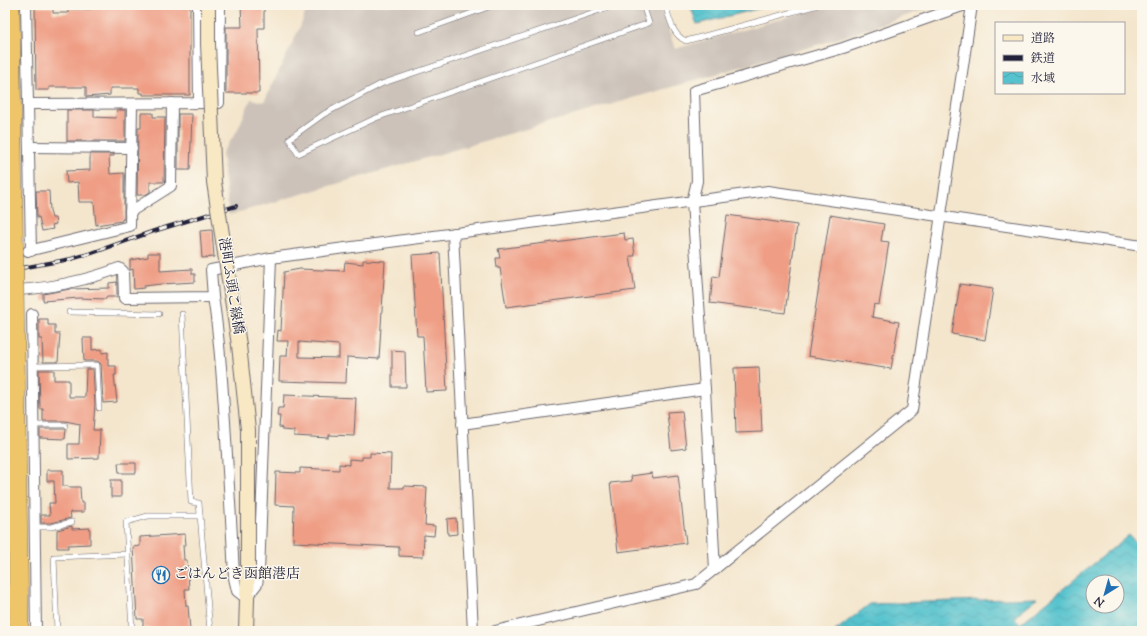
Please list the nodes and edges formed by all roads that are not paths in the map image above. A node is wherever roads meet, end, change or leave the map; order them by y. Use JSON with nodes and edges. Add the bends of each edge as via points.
{"nodes":[{"id":1,"x":10,"y":5,"type":"edge"},
{"id":2,"x":26,"y":5,"type":"edge"},
{"id":3,"x":198,"y":5,"type":"edge"},
{"id":4,"x":208,"y":5,"type":"edge"},
{"id":5,"x":220,"y":5,"type":"edge"},
{"id":6,"x":494,"y":5,"type":"edge"},
{"id":7,"x":615,"y":5,"type":"edge"},
{"id":8,"x":643,"y":5,"type":"edge"},
{"id":9,"x":665,"y":5,"type":"edge"},
{"id":10,"x":818,"y":5,"type":"edge"},
{"id":11,"x":965,"y":5,"type":"edge"},
{"id":12,"x":972,"y":5,"type":"edge"},
{"id":13,"x":418,"y":32,"type":"dead end"},
{"id":14,"x":172,"y":103,"type":"junction"},
{"id":15,"x":199,"y":103,"type":"junction"},
{"id":16,"x":29,"y":104,"type":"junction"},
{"id":17,"x":132,"y":104,"type":"junction"},
{"id":18,"x":29,"y":147,"type":"junction"},
{"id":19,"x":132,"y":148,"type":"junction"},
{"id":20,"x":692,"y":202,"type":"junction"},
{"id":21,"x":130,"y":212,"type":"junction"},
{"id":22,"x":940,"y":217,"type":"junction"},
{"id":23,"x":453,"y":233,"type":"junction"},
{"id":24,"x":1142,"y":246,"type":"edge"},
{"id":25,"x":271,"y":258,"type":"junction"},
{"id":26,"x":5,"y":290,"type":"edge"},
{"id":27,"x":213,"y":298,"type":"junction"},
{"id":28,"x":69,"y":312,"type":"dead end"},
{"id":29,"x":32,"y":314,"type":"dead end"},
{"id":30,"x":159,"y":314,"type":"dead end"},
{"id":31,"x":182,"y":314,"type":"dead end"},
{"id":32,"x":32,"y":366,"type":"junction"},
{"id":33,"x":705,"y":389,"type":"junction"},
{"id":34,"x":99,"y":408,"type":"dead end"},
{"id":35,"x":462,"y":424,"type":"junction"},
{"id":36,"x":33,"y":425,"type":"junction"},
{"id":37,"x":65,"y":425,"type":"dead end"},
{"id":38,"x":200,"y":516,"type":"junction"},
{"id":39,"x":72,"y":522,"type":"dead end"},
{"id":40,"x":34,"y":527,"type":"junction"},
{"id":41,"x":128,"y":554,"type":"junction"},
{"id":42,"x":715,"y":570,"type":"junction"},
{"id":43,"x":246,"y":598,"type":"junction"},
{"id":44,"x":19,"y":631,"type":"edge"},
{"id":45,"x":36,"y":631,"type":"edge"},
{"id":46,"x":57,"y":631,"type":"edge"},
{"id":47,"x":132,"y":631,"type":"edge"},
{"id":48,"x":210,"y":631,"type":"edge"},
{"id":49,"x":246,"y":631,"type":"edge"},
{"id":50,"x":473,"y":631,"type":"edge"},
{"id":51,"x":495,"y":631,"type":"edge"}],
"edges":[{"from":1,"to":44,"type":"highway","bridge":true},
{"from":2,"to":16,"type":"street"},
{"from":3,"to":15,"type":"street"},
{"from":4,"to":43,"type":"street","name":"港町ふ頭こ線橋","bridge":true,"via":[[214,182],[239,345],[248,430]]},
{"from":5,"to":15,"type":"street","via":[[219,103]]},
{"from":6,"to":13,"type":"lane"},
{"from":7,"to":8,"type":"lane","via":[[381,84],[324,114],[290,139],[298,154],[376,118],[649,23]]},
{"from":9,"to":10,"type":"lane","via":[[674,32],[686,41]]},
{"from":11,"to":20,"type":"street","via":[[843,48],[694,91],[697,181]]},
{"from":12,"to":22,"type":"street"},
{"from":14,"to":15,"type":"street"},
{"from":14,"to":17,"type":"street"},
{"from":14,"to":21,"type":"street","via":[[171,186]]},
{"from":16,"to":17,"type":"street"},
{"from":16,"to":18,"type":"street"},
{"from":17,"to":19,"type":"street"},
{"from":18,"to":19,"type":"street"},
{"from":18,"to":21,"type":"street","via":[[30,251],[130,226]]},
{"from":19,"to":21,"type":"street"},
{"from":20,"to":22,"type":"street","via":[[768,191]]},
{"from":20,"to":23,"type":"street"},
{"from":20,"to":33,"type":"street"},
{"from":22,"to":24,"type":"street"},
{"from":22,"to":42,"type":"street","via":[[912,410]]},
{"from":23,"to":25,"type":"street"},
{"from":23,"to":35,"type":"street"},
{"from":25,"to":27,"type":"street","via":[[211,270]]},
{"from":25,"to":43,"type":"street","via":[[259,573],[257,584]]},
{"from":26,"to":27,"type":"street","via":[[30,290],[119,268],[123,271],[124,298]]},
{"from":27,"to":43,"type":"street","via":[[231,497],[234,578],[237,591]]},
{"from":28,"to":30,"type":"lane"},
{"from":29,"to":32,"type":"street"},
{"from":31,"to":38,"type":"lane","via":[[191,502],[199,503]]},
{"from":32,"to":34,"type":"lane","via":[[96,365]]},
{"from":32,"to":36,"type":"street"},
{"from":33,"to":35,"type":"street"},
{"from":33,"to":42,"type":"street"},
{"from":35,"to":50,"type":"street"},
{"from":36,"to":37,"type":"lane"},
{"from":36,"to":40,"type":"street"},
{"from":38,"to":41,"type":"lane","via":[[148,516],[126,522]]},
{"from":38,"to":48,"type":"lane"},
{"from":39,"to":40,"type":"lane"},
{"from":40,"to":45,"type":"street"},
{"from":41,"to":46,"type":"lane","via":[[54,557]]},
{"from":41,"to":47,"type":"lane"},
{"from":42,"to":51,"type":"street","via":[[696,584]]},
{"from":43,"to":49,"type":"street","name":"港町ふ頭こ線橋"}]}
